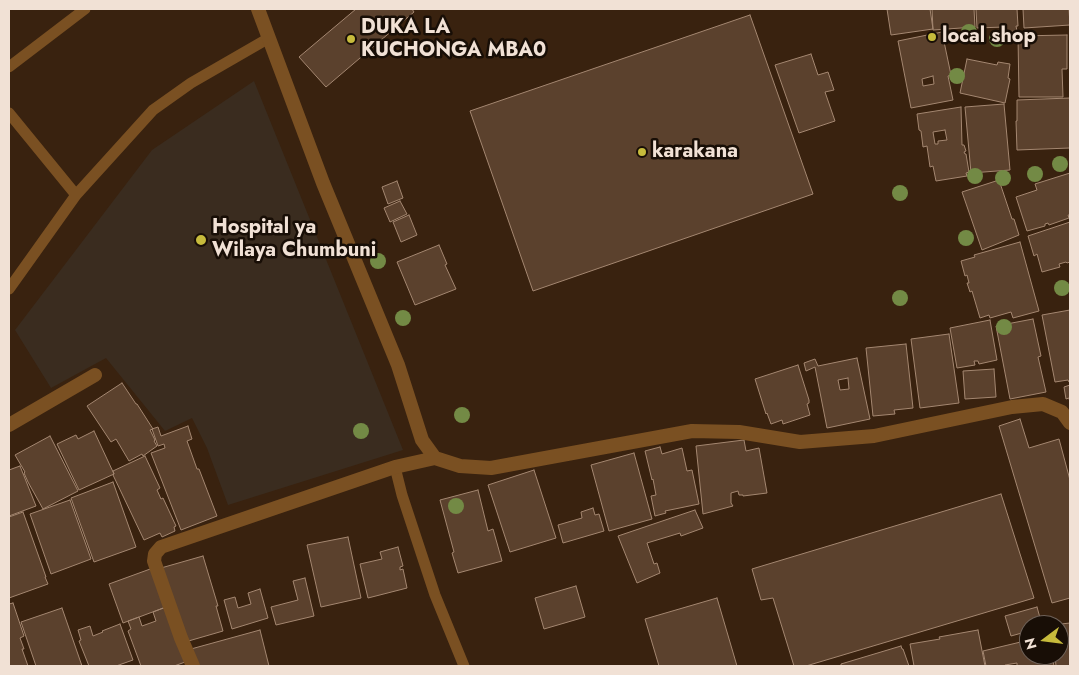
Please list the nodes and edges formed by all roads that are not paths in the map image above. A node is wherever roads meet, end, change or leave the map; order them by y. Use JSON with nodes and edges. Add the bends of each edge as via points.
{"nodes":[{"id":1,"x":85,"y":9,"type":"edge"},
{"id":2,"x":258,"y":9,"type":"edge"},
{"id":3,"x":269,"y":38,"type":"junction"},
{"id":4,"x":9,"y":67,"type":"edge"},
{"id":5,"x":9,"y":113,"type":"edge"},
{"id":6,"x":76,"y":195,"type":"junction"},
{"id":7,"x":9,"y":289,"type":"edge"},
{"id":8,"x":95,"y":375,"type":"dead end"},
{"id":9,"x":1070,"y":423,"type":"edge"},
{"id":10,"x":9,"y":425,"type":"edge"},
{"id":11,"x":435,"y":458,"type":"junction"},
{"id":12,"x":395,"y":467,"type":"junction"},
{"id":13,"x":193,"y":666,"type":"edge"},
{"id":14,"x":464,"y":666,"type":"edge"}],
"edges":[{"from":1,"to":4,"type":"lane"},
{"from":2,"to":3,"type":"street"},
{"from":3,"to":6,"type":"lane","via":[[191,83],[153,110]]},
{"from":3,"to":11,"type":"street","via":[[323,183],[398,365],[422,440]]},
{"from":5,"to":6,"type":"lane"},
{"from":6,"to":7,"type":"lane"},
{"from":8,"to":10,"type":"street"},
{"from":9,"to":11,"type":"street","via":[[1062,412],[1043,404],[1012,407],[874,436],[800,442],[739,432],[692,431],[491,468],[460,466]]},
{"from":11,"to":12,"type":"street"},
{"from":12,"to":13,"type":"street","via":[[162,547],[155,554],[154,562]]},
{"from":12,"to":14,"type":"lane","via":[[434,595]]}]}
